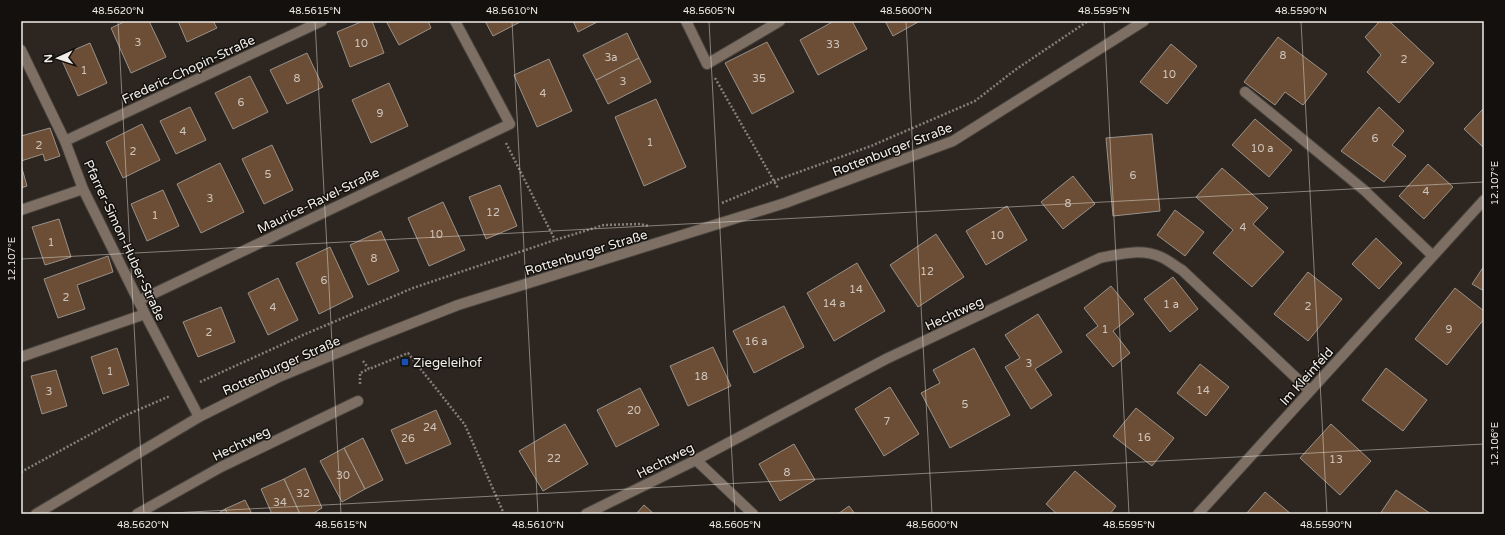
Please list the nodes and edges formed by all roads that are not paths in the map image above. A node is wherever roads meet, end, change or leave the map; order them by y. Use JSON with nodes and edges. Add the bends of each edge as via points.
{"nodes":[{"id":1,"x":322,"y":21,"type":"edge"},
{"id":2,"x":455,"y":21,"type":"edge"},
{"id":3,"x":686,"y":21,"type":"edge"},
{"id":4,"x":780,"y":21,"type":"edge"},
{"id":5,"x":1144,"y":21,"type":"edge"},
{"id":6,"x":21,"y":50,"type":"edge"},
{"id":7,"x":24,"y":64,"type":"edge"},
{"id":8,"x":1245,"y":92,"type":"dead end"},
{"id":9,"x":65,"y":141,"type":"junction"},
{"id":10,"x":83,"y":189,"type":"junction"},
{"id":11,"x":1484,"y":200,"type":"edge"},
{"id":12,"x":21,"y":210,"type":"edge"},
{"id":13,"x":1433,"y":256,"type":"junction"},
{"id":14,"x":138,"y":301,"type":"junction"},
{"id":15,"x":144,"y":314,"type":"junction"},
{"id":16,"x":21,"y":357,"type":"edge"},
{"id":17,"x":1310,"y":391,"type":"junction"},
{"id":18,"x":358,"y":401,"type":"dead end"},
{"id":19,"x":199,"y":417,"type":"junction"},
{"id":20,"x":696,"y":460,"type":"junction"},
{"id":21,"x":36,"y":514,"type":"edge"},
{"id":22,"x":138,"y":514,"type":"edge"},
{"id":23,"x":586,"y":514,"type":"edge"},
{"id":24,"x":753,"y":514,"type":"edge"},
{"id":25,"x":1198,"y":514,"type":"edge"}],
"edges":[{"from":1,"to":9,"type":"street","name":"Frederic-Chopin-Straße"},
{"from":2,"to":14,"type":"street","name":"Maurice-Ravel-Straße","via":[[510,124]]},
{"from":3,"to":4,"type":"street","via":[[707,64]]},
{"from":5,"to":19,"type":"street","name":"Rottenburger Straße","via":[[953,141],[785,203],[458,304],[280,377]]},
{"from":6,"to":7,"type":"street","name":"Pfarrer-Simon-Huber-Straße"},
{"from":7,"to":9,"type":"street","name":"Pfarrer-Simon-Huber-Straße"},
{"from":8,"to":13,"type":"street","via":[[1364,190]]},
{"from":9,"to":10,"type":"street","name":"Pfarrer-Simon-Huber-Straße"},
{"from":10,"to":12,"type":"street"},
{"from":10,"to":14,"type":"street","name":"Pfarrer-Simon-Huber-Straße"},
{"from":11,"to":13,"type":"street","name":"Im Kleinfeld"},
{"from":13,"to":17,"type":"street","name":"Im Kleinfeld"},
{"from":14,"to":15,"type":"street","name":"Pfarrer-Simon-Huber-Straße"},
{"from":15,"to":16,"type":"street"},
{"from":15,"to":19,"type":"street","name":"Pfarrer-Simon-Huber-Straße"},
{"from":17,"to":20,"type":"street","name":"Hechtweg","via":[[1182,270],[1160,257],[1143,252],[1126,253],[1100,258],[886,359]]},
{"from":17,"to":25,"type":"street","name":"Im Kleinfeld"},
{"from":18,"to":22,"type":"street","name":"Hechtweg","via":[[221,467]]},
{"from":19,"to":21,"type":"street","name":"Rottenburger Straße"},
{"from":20,"to":23,"type":"street","name":"Hechtweg"},
{"from":20,"to":24,"type":"street"}]}
